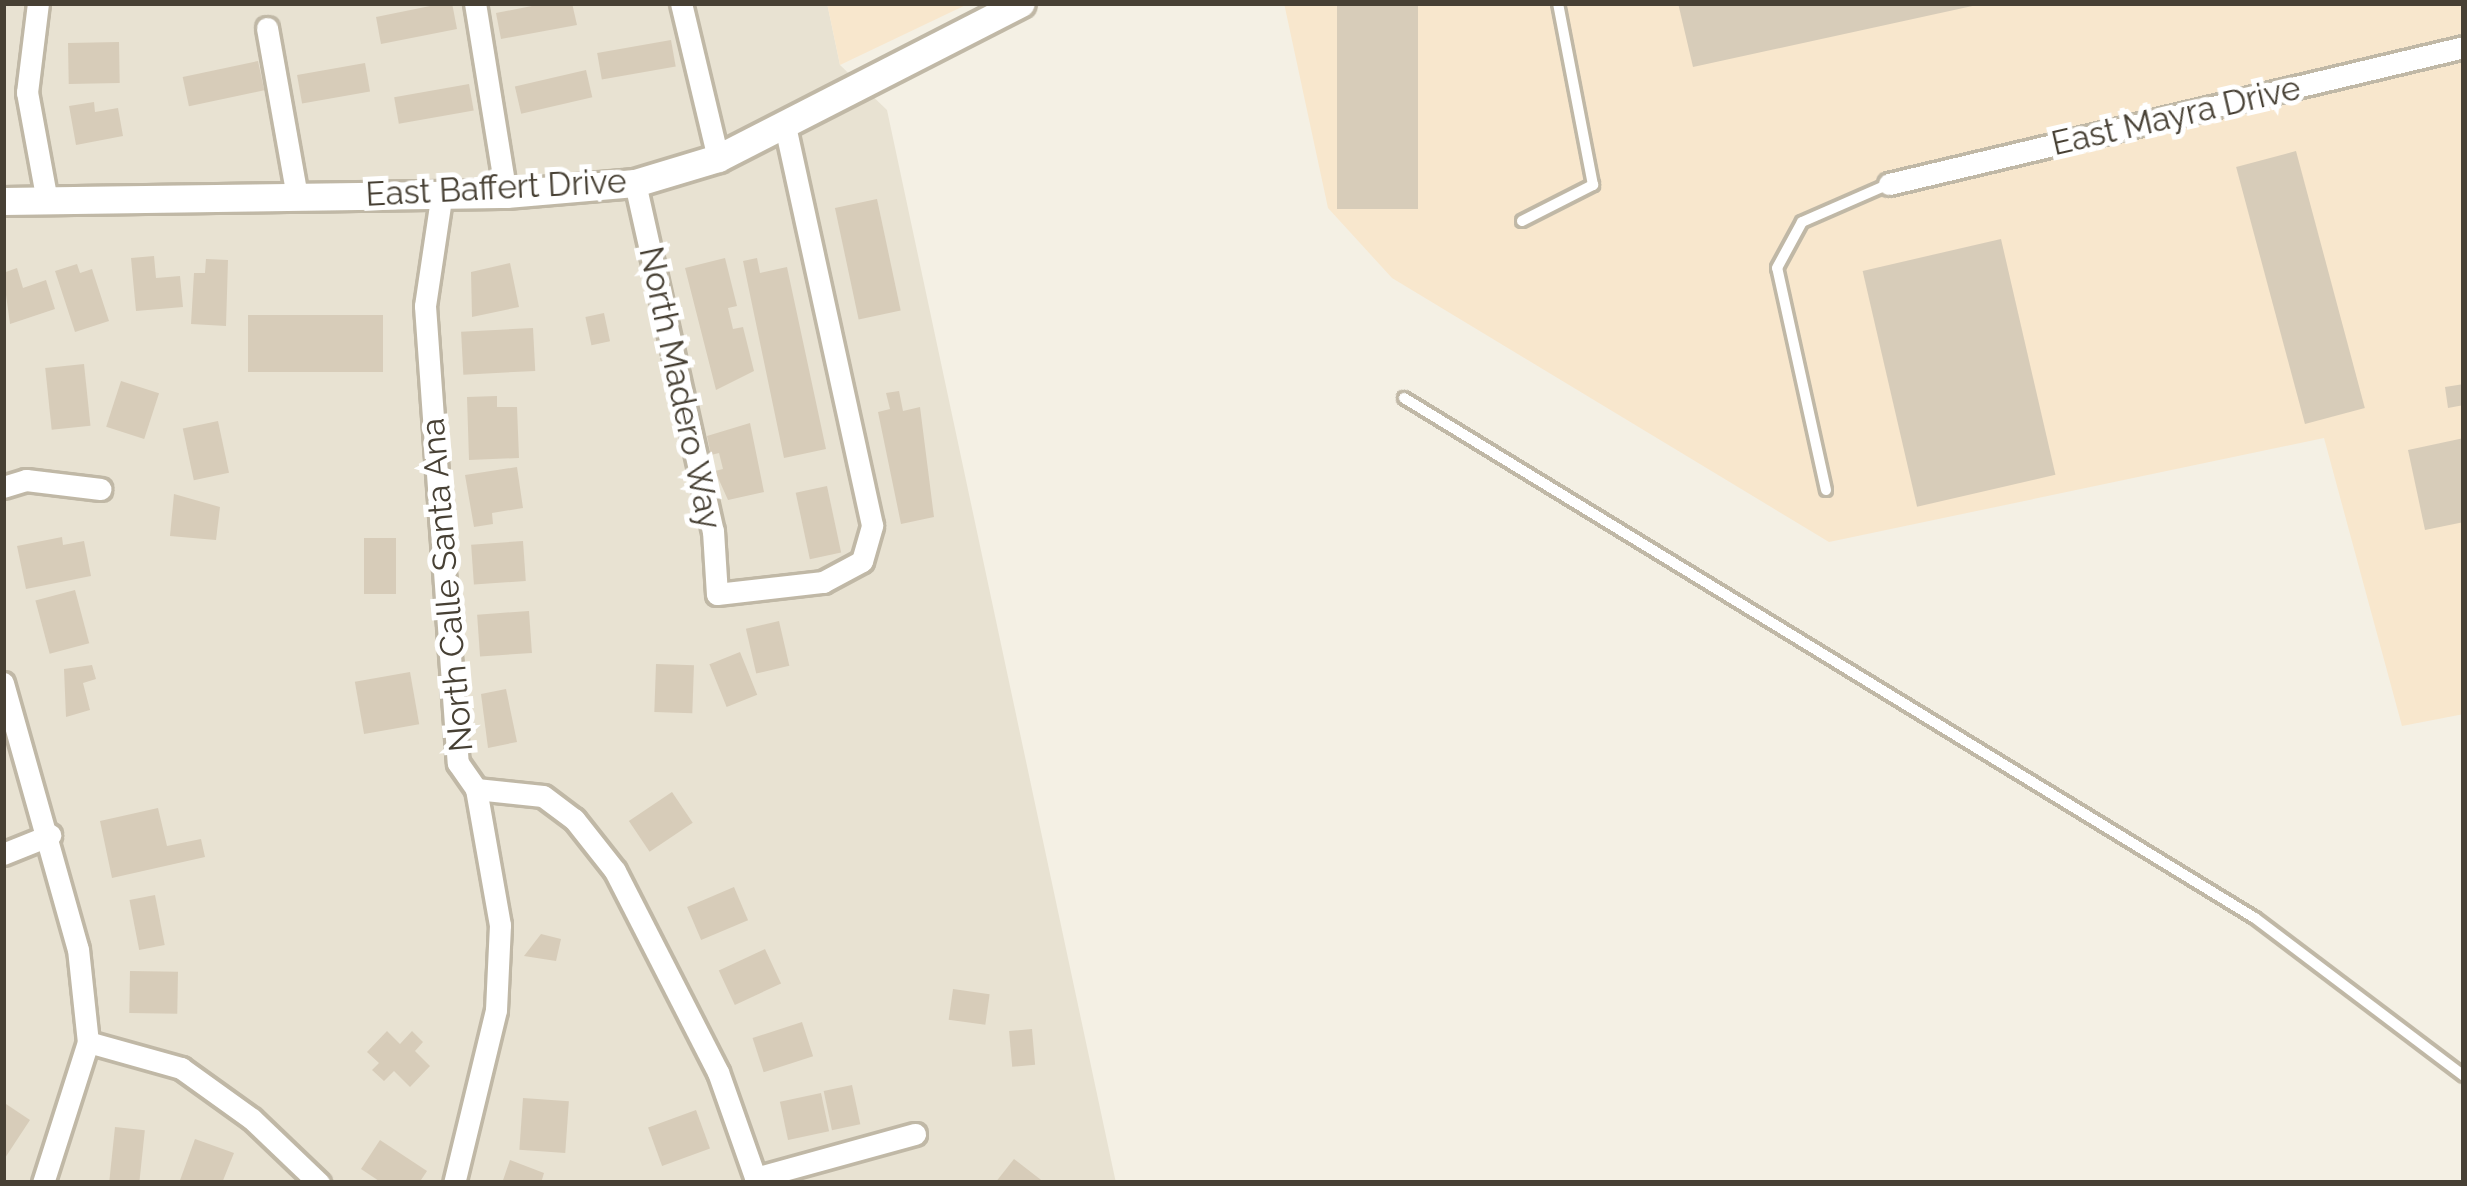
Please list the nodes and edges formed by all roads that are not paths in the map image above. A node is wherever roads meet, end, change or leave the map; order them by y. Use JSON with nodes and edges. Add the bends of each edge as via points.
{"nodes":[{"id":1,"x":38,"y":3,"type":"edge"},
{"id":2,"x":475,"y":3,"type":"edge"},
{"id":3,"x":681,"y":3,"type":"edge"},
{"id":4,"x":1021,"y":3,"type":"edge"},
{"id":5,"x":1558,"y":3,"type":"edge"},
{"id":6,"x":267,"y":28,"type":"dead end"},
{"id":7,"x":2464,"y":47,"type":"edge"},
{"id":8,"x":785,"y":126,"type":"junction"},
{"id":9,"x":718,"y":158,"type":"junction"},
{"id":10,"x":635,"y":183,"type":"junction"},
{"id":11,"x":1888,"y":184,"type":"joint"},
{"id":12,"x":442,"y":192,"type":"junction"},
{"id":13,"x":506,"y":194,"type":"junction"},
{"id":14,"x":46,"y":196,"type":"junction"},
{"id":15,"x":298,"y":196,"type":"junction"},
{"id":16,"x":3,"y":201,"type":"edge"},
{"id":17,"x":1522,"y":221,"type":"dead end"},
{"id":18,"x":1404,"y":398,"type":"dead end"},
{"id":19,"x":3,"y":487,"type":"edge"},
{"id":20,"x":100,"y":489,"type":"dead end"},
{"id":21,"x":1826,"y":490,"type":"dead end"},
{"id":22,"x":3,"y":683,"type":"edge"},
{"id":23,"x":476,"y":789,"type":"junction"},
{"id":24,"x":50,"y":835,"type":"junction"},
{"id":25,"x":3,"y":854,"type":"edge"},
{"id":26,"x":88,"y":1042,"type":"junction"},
{"id":27,"x":2464,"y":1076,"type":"edge"},
{"id":28,"x":915,"y":1134,"type":"dead end"},
{"id":29,"x":756,"y":1181,"type":"edge"},
{"id":30,"x":43,"y":1183,"type":"edge"},
{"id":31,"x":319,"y":1183,"type":"edge"},
{"id":32,"x":454,"y":1183,"type":"edge"}],
"edges":[{"from":1,"to":14,"type":"street","via":[[27,92]]},
{"from":2,"to":13,"type":"street"},
{"from":3,"to":9,"type":"street"},
{"from":4,"to":8,"type":"street","name":"East Baffert Drive"},
{"from":5,"to":17,"type":"lane","via":[[1593,185]]},
{"from":6,"to":15,"type":"street"},
{"from":7,"to":11,"type":"street","name":"East Mayra Drive"},
{"from":8,"to":9,"type":"street","name":"East Baffert Drive"},
{"from":8,"to":10,"type":"street","name":"North Madero Way","via":[[872,542],[862,561],[823,582],[717,594],[713,531]]},
{"from":9,"to":10,"type":"street","name":"East Baffert Drive"},
{"from":10,"to":13,"type":"street","name":"East Baffert Drive"},
{"from":11,"to":21,"type":"lane","via":[[1802,222],[1777,268]]},
{"from":12,"to":13,"type":"street","name":"East Baffert Drive"},
{"from":12,"to":15,"type":"street","name":"East Baffert Drive"},
{"from":12,"to":23,"type":"street","name":"North Calle Santa Ana","via":[[425,306],[458,763]]},
{"from":14,"to":15,"type":"street","name":"East Baffert Drive"},
{"from":14,"to":16,"type":"street","name":"East Baffert Drive"},
{"from":18,"to":27,"type":"lane","via":[[2255,918]]},
{"from":19,"to":20,"type":"street","via":[[26,480]]},
{"from":22,"to":24,"type":"street"},
{"from":23,"to":29,"type":"street","via":[[543,796],[574,819],[615,871],[718,1072]]},
{"from":23,"to":32,"type":"street","name":"North Calle Santa Ana","via":[[500,925],[496,1010]]},
{"from":24,"to":25,"type":"street"},
{"from":24,"to":26,"type":"street","via":[[78,949]]},
{"from":26,"to":30,"type":"street"},
{"from":26,"to":31,"type":"street","via":[[181,1068],[252,1119]]},
{"from":28,"to":29,"type":"street"}]}
